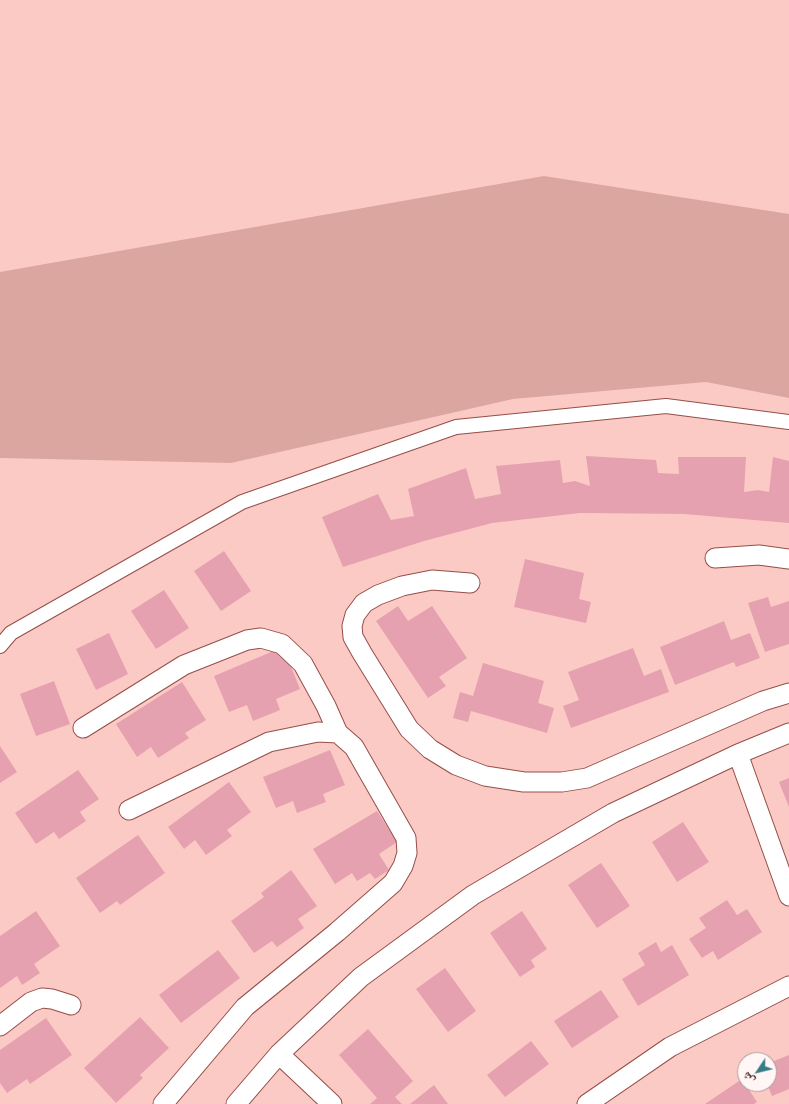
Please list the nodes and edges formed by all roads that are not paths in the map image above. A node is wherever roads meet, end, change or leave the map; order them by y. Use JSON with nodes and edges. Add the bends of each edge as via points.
{"nodes":[{"id":1,"x":789,"y":422,"type":"edge"},
{"id":2,"x":715,"y":558,"type":"dead end"},
{"id":3,"x":789,"y":559,"type":"edge"},
{"id":4,"x":470,"y":583,"type":"dead end"},
{"id":5,"x":0,"y":646,"type":"edge"},
{"id":6,"x":789,"y":693,"type":"edge"},
{"id":7,"x":83,"y":728,"type":"dead end"},
{"id":8,"x":338,"y":733,"type":"junction"},
{"id":9,"x":789,"y":733,"type":"edge"},
{"id":10,"x":738,"y":754,"type":"junction"},
{"id":11,"x":129,"y":810,"type":"dead end"},
{"id":12,"x":789,"y":896,"type":"edge"},
{"id":13,"x":789,"y":986,"type":"edge"},
{"id":14,"x":71,"y":1005,"type":"dead end"},
{"id":15,"x":0,"y":1026,"type":"edge"},
{"id":16,"x":279,"y":1054,"type":"junction"},
{"id":17,"x":163,"y":1104,"type":"edge"},
{"id":18,"x":236,"y":1104,"type":"edge"},
{"id":19,"x":332,"y":1104,"type":"edge"},
{"id":20,"x":587,"y":1104,"type":"edge"}],
"edges":[{"from":1,"to":5,"type":"street","via":[[666,406],[456,427],[242,502],[11,633]]},
{"from":2,"to":3,"type":"street","via":[[759,555]]},
{"from":4,"to":6,"type":"street","via":[[432,580],[402,586],[364,603],[355,615],[352,626],[353,637],[409,729],[430,749],[456,765],[485,776],[524,782],[562,782],[588,778],[762,701]]},
{"from":7,"to":8,"type":"street","via":[[184,664],[247,640],[261,638],[282,644],[303,664]]},
{"from":8,"to":11,"type":"street","via":[[318,732],[269,742]]},
{"from":8,"to":17,"type":"street","via":[[354,747],[406,838],[403,866],[393,883],[245,1007]]},
{"from":9,"to":10,"type":"street"},
{"from":10,"to":12,"type":"street"},
{"from":10,"to":16,"type":"street","via":[[613,813],[473,895],[361,977]]},
{"from":13,"to":20,"type":"street","via":[[670,1048]]},
{"from":14,"to":15,"type":"street","via":[[42,998],[31,1002]]},
{"from":16,"to":18,"type":"street"},
{"from":16,"to":19,"type":"street"}]}
